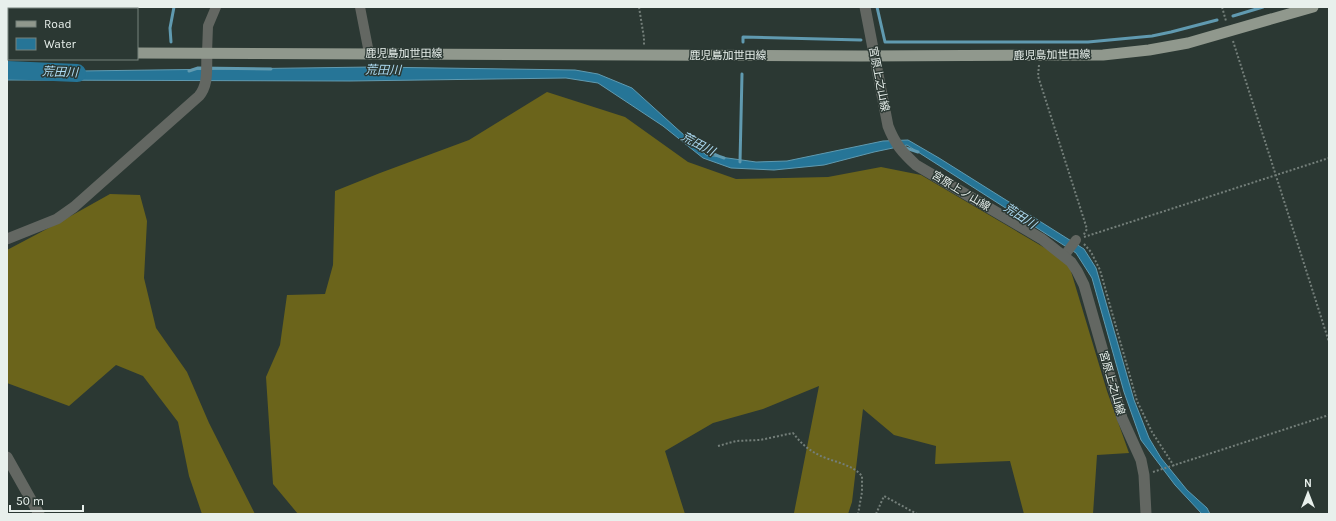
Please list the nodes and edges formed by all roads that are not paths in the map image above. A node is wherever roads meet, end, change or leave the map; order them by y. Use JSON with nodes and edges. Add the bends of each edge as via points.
{"nodes":[{"id":1,"x":216,"y":7,"type":"edge"},
{"id":2,"x":360,"y":7,"type":"edge"},
{"id":3,"x":865,"y":7,"type":"edge"},
{"id":4,"x":1313,"y":7,"type":"edge"},
{"id":5,"x":207,"y":53,"type":"junction"},
{"id":6,"x":369,"y":53,"type":"junction"},
{"id":7,"x":138,"y":54,"type":"edge"},
{"id":8,"x":875,"y":56,"type":"junction"},
{"id":9,"x":900,"y":150,"type":"joint"},
{"id":10,"x":7,"y":239,"type":"edge"},
{"id":11,"x":1079,"y":239,"type":"road end"},
{"id":12,"x":1064,"y":256,"type":"junction"},
{"id":13,"x":7,"y":457,"type":"edge"},
{"id":14,"x":39,"y":514,"type":"edge"},
{"id":15,"x":1146,"y":514,"type":"edge"}],
"edges":[{"from":1,"to":5,"type":"street","via":[[208,26]]},
{"from":2,"to":6,"type":"street"},
{"from":3,"to":8,"type":"street","name":"宮原上之山線"},
{"from":4,"to":8,"type":"main road","name":"鹿児島加世田線","via":[[1230,32],[1149,50],[1039,56]]},
{"from":5,"to":6,"type":"main road","name":"鹿児島加世田線"},
{"from":5,"to":7,"type":"main road","name":"鹿児島加世田線"},
{"from":5,"to":10,"type":"street","via":[[206,84],[199,96],[74,207],[57,219]]},
{"from":6,"to":8,"type":"main road","name":"鹿児島加世田線"},
{"from":8,"to":9,"type":"street","name":"宮原上之山線","via":[[888,126]]},
{"from":9,"to":12,"type":"street","name":"宮原上ノ山線","via":[[916,164],[1042,239]]},
{"from":11,"to":12,"type":"street"},
{"from":12,"to":15,"type":"street","name":"宮原上之山線","via":[[1078,271],[1084,285],[1120,412],[1141,460]]},
{"from":13,"to":14,"type":"street"}]}
